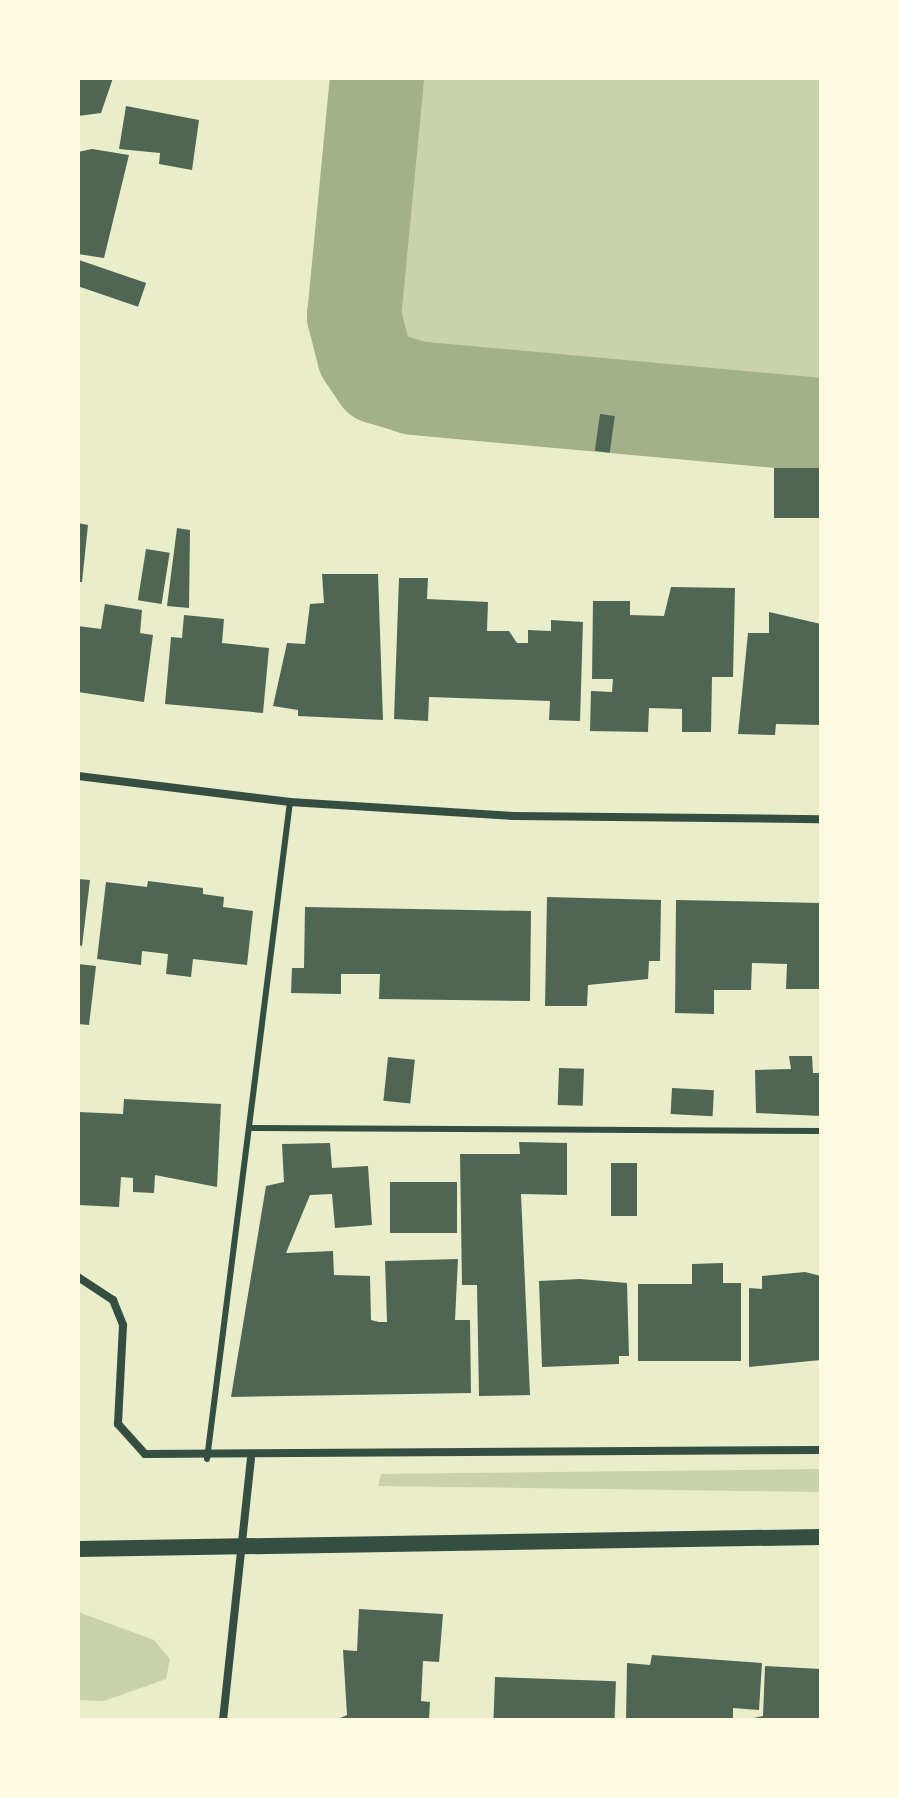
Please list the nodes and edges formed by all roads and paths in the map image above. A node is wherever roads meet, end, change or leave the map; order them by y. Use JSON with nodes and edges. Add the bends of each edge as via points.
{"nodes":[{"id":1,"x":78,"y":776,"type":"edge"},
{"id":2,"x":290,"y":802,"type":"junction"},
{"id":3,"x":821,"y":819,"type":"edge"},
{"id":4,"x":250,"y":1128,"type":"junction"},
{"id":5,"x":821,"y":1131,"type":"edge"},
{"id":6,"x":78,"y":1277,"type":"edge"},
{"id":7,"x":821,"y":1450,"type":"edge"},
{"id":8,"x":251,"y":1458,"type":"junction"},
{"id":9,"x":207,"y":1459,"type":"junction"},
{"id":10,"x":821,"y":1537,"type":"edge"},
{"id":11,"x":241,"y":1547,"type":"junction"},
{"id":12,"x":78,"y":1549,"type":"edge"},
{"id":13,"x":223,"y":1720,"type":"edge"}],
"edges":[{"from":1,"to":2,"type":"street"},
{"from":2,"to":3,"type":"street","via":[[514,816]]},
{"from":2,"to":4,"type":"lane"},
{"from":4,"to":5,"type":"lane"},
{"from":4,"to":9,"type":"lane"},
{"from":6,"to":9,"type":"street","via":[[113,1300],[123,1325],[116,1406],[128,1443],[164,1458]]},
{"from":7,"to":8,"type":"street"},
{"from":8,"to":9,"type":"street"},
{"from":8,"to":11,"type":"street"},
{"from":10,"to":11,"type":"main road"},
{"from":11,"to":12,"type":"main road"},
{"from":11,"to":13,"type":"street"}]}
